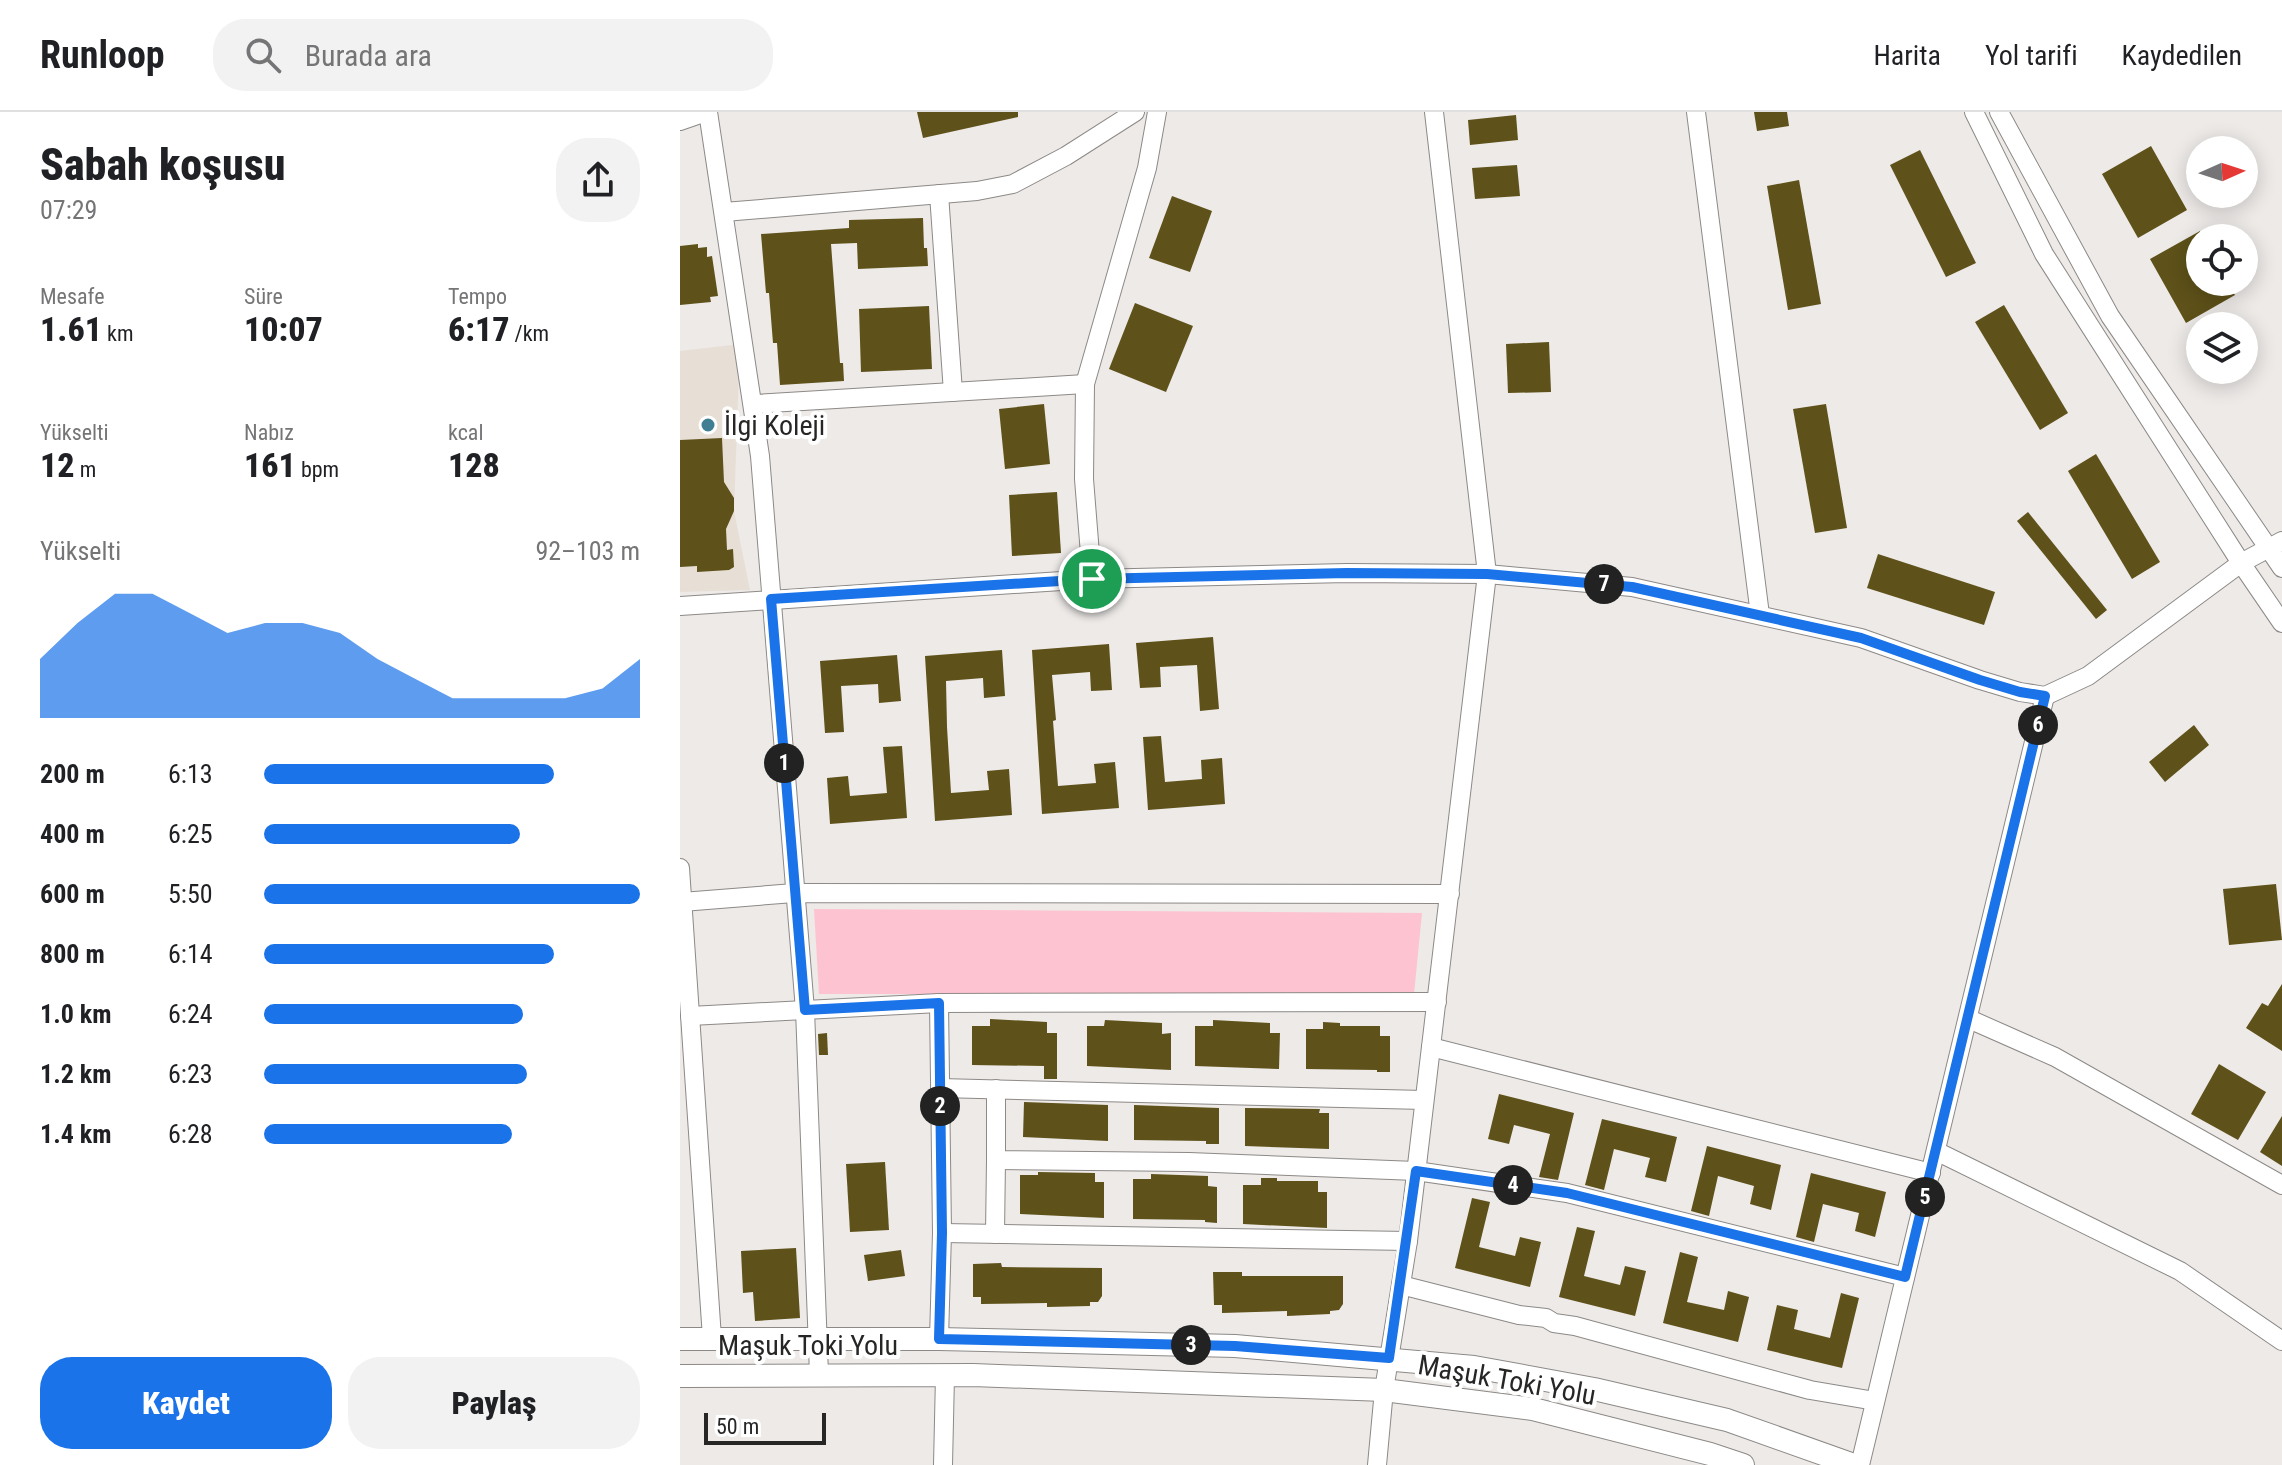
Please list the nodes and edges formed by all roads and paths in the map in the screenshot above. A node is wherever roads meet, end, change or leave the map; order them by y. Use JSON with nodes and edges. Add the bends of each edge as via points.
{"nodes":[{"id":1,"x":707,"y":112,"type":"edge"},
{"id":2,"x":1135,"y":112,"type":"edge"},
{"id":3,"x":1157,"y":112,"type":"edge"},
{"id":4,"x":1434,"y":112,"type":"edge"},
{"id":5,"x":1696,"y":112,"type":"edge"},
{"id":6,"x":1974,"y":112,"type":"edge"},
{"id":7,"x":1999,"y":112,"type":"edge"},
{"id":8,"x":680,"y":121,"type":"edge"},
{"id":9,"x":939,"y":194,"type":"junction"},
{"id":10,"x":724,"y":212,"type":"junction"},
{"id":11,"x":1085,"y":384,"type":"junction"},
{"id":12,"x":953,"y":392,"type":"junction"},
{"id":13,"x":754,"y":404,"type":"junction"},
{"id":14,"x":2276,"y":545,"type":"edge"},
{"id":15,"x":2241,"y":563,"type":"junction"},
{"id":16,"x":2282,"y":568,"type":"edge"},
{"id":17,"x":1487,"y":574,"type":"junction"},
{"id":18,"x":1092,"y":579,"type":"junction"},
{"id":19,"x":771,"y":599,"type":"junction"},
{"id":20,"x":680,"y":606,"type":"edge"},
{"id":21,"x":1760,"y":615,"type":"junction"},
{"id":22,"x":2282,"y":623,"type":"edge"},
{"id":23,"x":2045,"y":696,"type":"junction"},
{"id":24,"x":680,"y":868,"type":"edge"},
{"id":25,"x":794,"y":893,"type":"junction"},
{"id":26,"x":1450,"y":894,"type":"junction"},
{"id":27,"x":682,"y":902,"type":"junction"},
{"id":28,"x":1437,"y":1002,"type":"junction"},
{"id":29,"x":939,"y":1003,"type":"junction"},
{"id":30,"x":805,"y":1010,"type":"junction"},
{"id":31,"x":690,"y":1016,"type":"junction"},
{"id":32,"x":1969,"y":1019,"type":"junction"},
{"id":33,"x":1431,"y":1047,"type":"junction"},
{"id":34,"x":940,"y":1088,"type":"junction"},
{"id":35,"x":996,"y":1089,"type":"junction"},
{"id":36,"x":688,"y":1091,"type":"edge"},
{"id":37,"x":1424,"y":1100,"type":"junction"},
{"id":38,"x":1936,"y":1151,"type":"junction"},
{"id":39,"x":996,"y":1160,"type":"junction"},
{"id":40,"x":1416,"y":1171,"type":"junction"},
{"id":41,"x":1931,"y":1173,"type":"junction"},
{"id":42,"x":2282,"y":1185,"type":"edge"},
{"id":43,"x":942,"y":1233,"type":"junction"},
{"id":44,"x":995,"y":1234,"type":"junction"},
{"id":45,"x":1408,"y":1241,"type":"junction"},
{"id":46,"x":1905,"y":1277,"type":"junction"},
{"id":47,"x":1401,"y":1285,"type":"junction"},
{"id":48,"x":712,"y":1338,"type":"junction"},
{"id":49,"x":817,"y":1338,"type":"junction"},
{"id":50,"x":680,"y":1339,"type":"edge"},
{"id":51,"x":939,"y":1339,"type":"junction"},
{"id":52,"x":2282,"y":1341,"type":"edge"},
{"id":53,"x":1389,"y":1358,"type":"junction"},
{"id":54,"x":819,"y":1374,"type":"junction"},
{"id":55,"x":680,"y":1376,"type":"edge"},
{"id":56,"x":945,"y":1376,"type":"junction"},
{"id":57,"x":1384,"y":1390,"type":"junction"},
{"id":58,"x":1875,"y":1401,"type":"junction"},
{"id":59,"x":943,"y":1465,"type":"edge"},
{"id":60,"x":1377,"y":1465,"type":"edge"},
{"id":61,"x":1743,"y":1465,"type":"edge"},
{"id":62,"x":1857,"y":1465,"type":"edge"}],
"edges":[{"from":1,"to":8,"type":"street"},
{"from":1,"to":10,"type":"street"},
{"from":2,"to":9,"type":"street","via":[[1013,184]]},
{"from":3,"to":11,"type":"street","via":[[1147,168]]},
{"from":4,"to":17,"type":"street"},
{"from":5,"to":21,"type":"street"},
{"from":6,"to":15,"type":"street","via":[[2044,254]]},
{"from":7,"to":14,"type":"street","via":[[2110,316]]},
{"from":9,"to":10,"type":"street"},
{"from":9,"to":12,"type":"street"},
{"from":10,"to":13,"type":"street"},
{"from":11,"to":12,"type":"street"},
{"from":11,"to":18,"type":"street","via":[[1084,479]]},
{"from":12,"to":13,"type":"street"},
{"from":13,"to":19,"type":"street"},
{"from":14,"to":15,"type":"street"},
{"from":14,"to":16,"type":"street"},
{"from":15,"to":22,"type":"street"},
{"from":15,"to":23,"type":"street","via":[[2088,676]]},
{"from":17,"to":18,"type":"street"},
{"from":17,"to":21,"type":"street","via":[[1632,587]]},
{"from":17,"to":26,"type":"street"},
{"from":18,"to":19,"type":"street"},
{"from":19,"to":20,"type":"street"},
{"from":19,"to":25,"type":"street"},
{"from":21,"to":23,"type":"street","via":[[1861,638],[1980,680]]},
{"from":23,"to":32,"type":"street"},
{"from":24,"to":27,"type":"street"},
{"from":25,"to":26,"type":"street"},
{"from":25,"to":27,"type":"street"},
{"from":25,"to":30,"type":"street"},
{"from":26,"to":28,"type":"street"},
{"from":27,"to":31,"type":"street"},
{"from":28,"to":29,"type":"street"},
{"from":28,"to":33,"type":"street"},
{"from":29,"to":30,"type":"street"},
{"from":29,"to":34,"type":"street"},
{"from":30,"to":31,"type":"street"},
{"from":30,"to":49,"type":"street"},
{"from":31,"to":36,"type":"street"},
{"from":32,"to":38,"type":"street"},
{"from":32,"to":42,"type":"street","via":[[2055,1057]]},
{"from":33,"to":37,"type":"street"},
{"from":33,"to":41,"type":"street"},
{"from":34,"to":35,"type":"street"},
{"from":34,"to":43,"type":"street"},
{"from":35,"to":37,"type":"street"},
{"from":35,"to":39,"type":"street"},
{"from":36,"to":48,"type":"street"},
{"from":37,"to":40,"type":"street"},
{"from":38,"to":41,"type":"street"},
{"from":38,"to":52,"type":"street","via":[[2180,1271]]},
{"from":39,"to":40,"type":"street"},
{"from":39,"to":44,"type":"street"},
{"from":40,"to":45,"type":"street"},
{"from":40,"to":46,"type":"street","via":[[1567,1193]]},
{"from":41,"to":46,"type":"street"},
{"from":43,"to":44,"type":"street"},
{"from":43,"to":51,"type":"street"},
{"from":44,"to":45,"type":"street"},
{"from":45,"to":47,"type":"street"},
{"from":46,"to":58,"type":"street"},
{"from":47,"to":53,"type":"street"},
{"from":47,"to":58,"type":"street","via":[[1546,1318],[1810,1390]]},
{"from":48,"to":49,"type":"main road"},
{"from":48,"to":50,"type":"main road"},
{"from":49,"to":51,"type":"main road"},
{"from":49,"to":54,"type":"street"},
{"from":51,"to":53,"type":"main road","via":[[1235,1346]]},
{"from":53,"to":57,"type":"street"},
{"from":53,"to":62,"type":"main road","via":[[1594,1389],[1727,1420]]},
{"from":54,"to":55,"type":"main road","name":"Maşuk Toki Yolu"},
{"from":54,"to":56,"type":"main road","name":"Maşuk Toki Yolu"},
{"from":56,"to":57,"type":"main road","name":"Maşuk Toki Yolu"},
{"from":56,"to":59,"type":"street"},
{"from":57,"to":60,"type":"street"},
{"from":57,"to":61,"type":"main road","name":"Maşuk Toki Yolu","via":[[1533,1409]]},
{"from":58,"to":62,"type":"street"}]}
